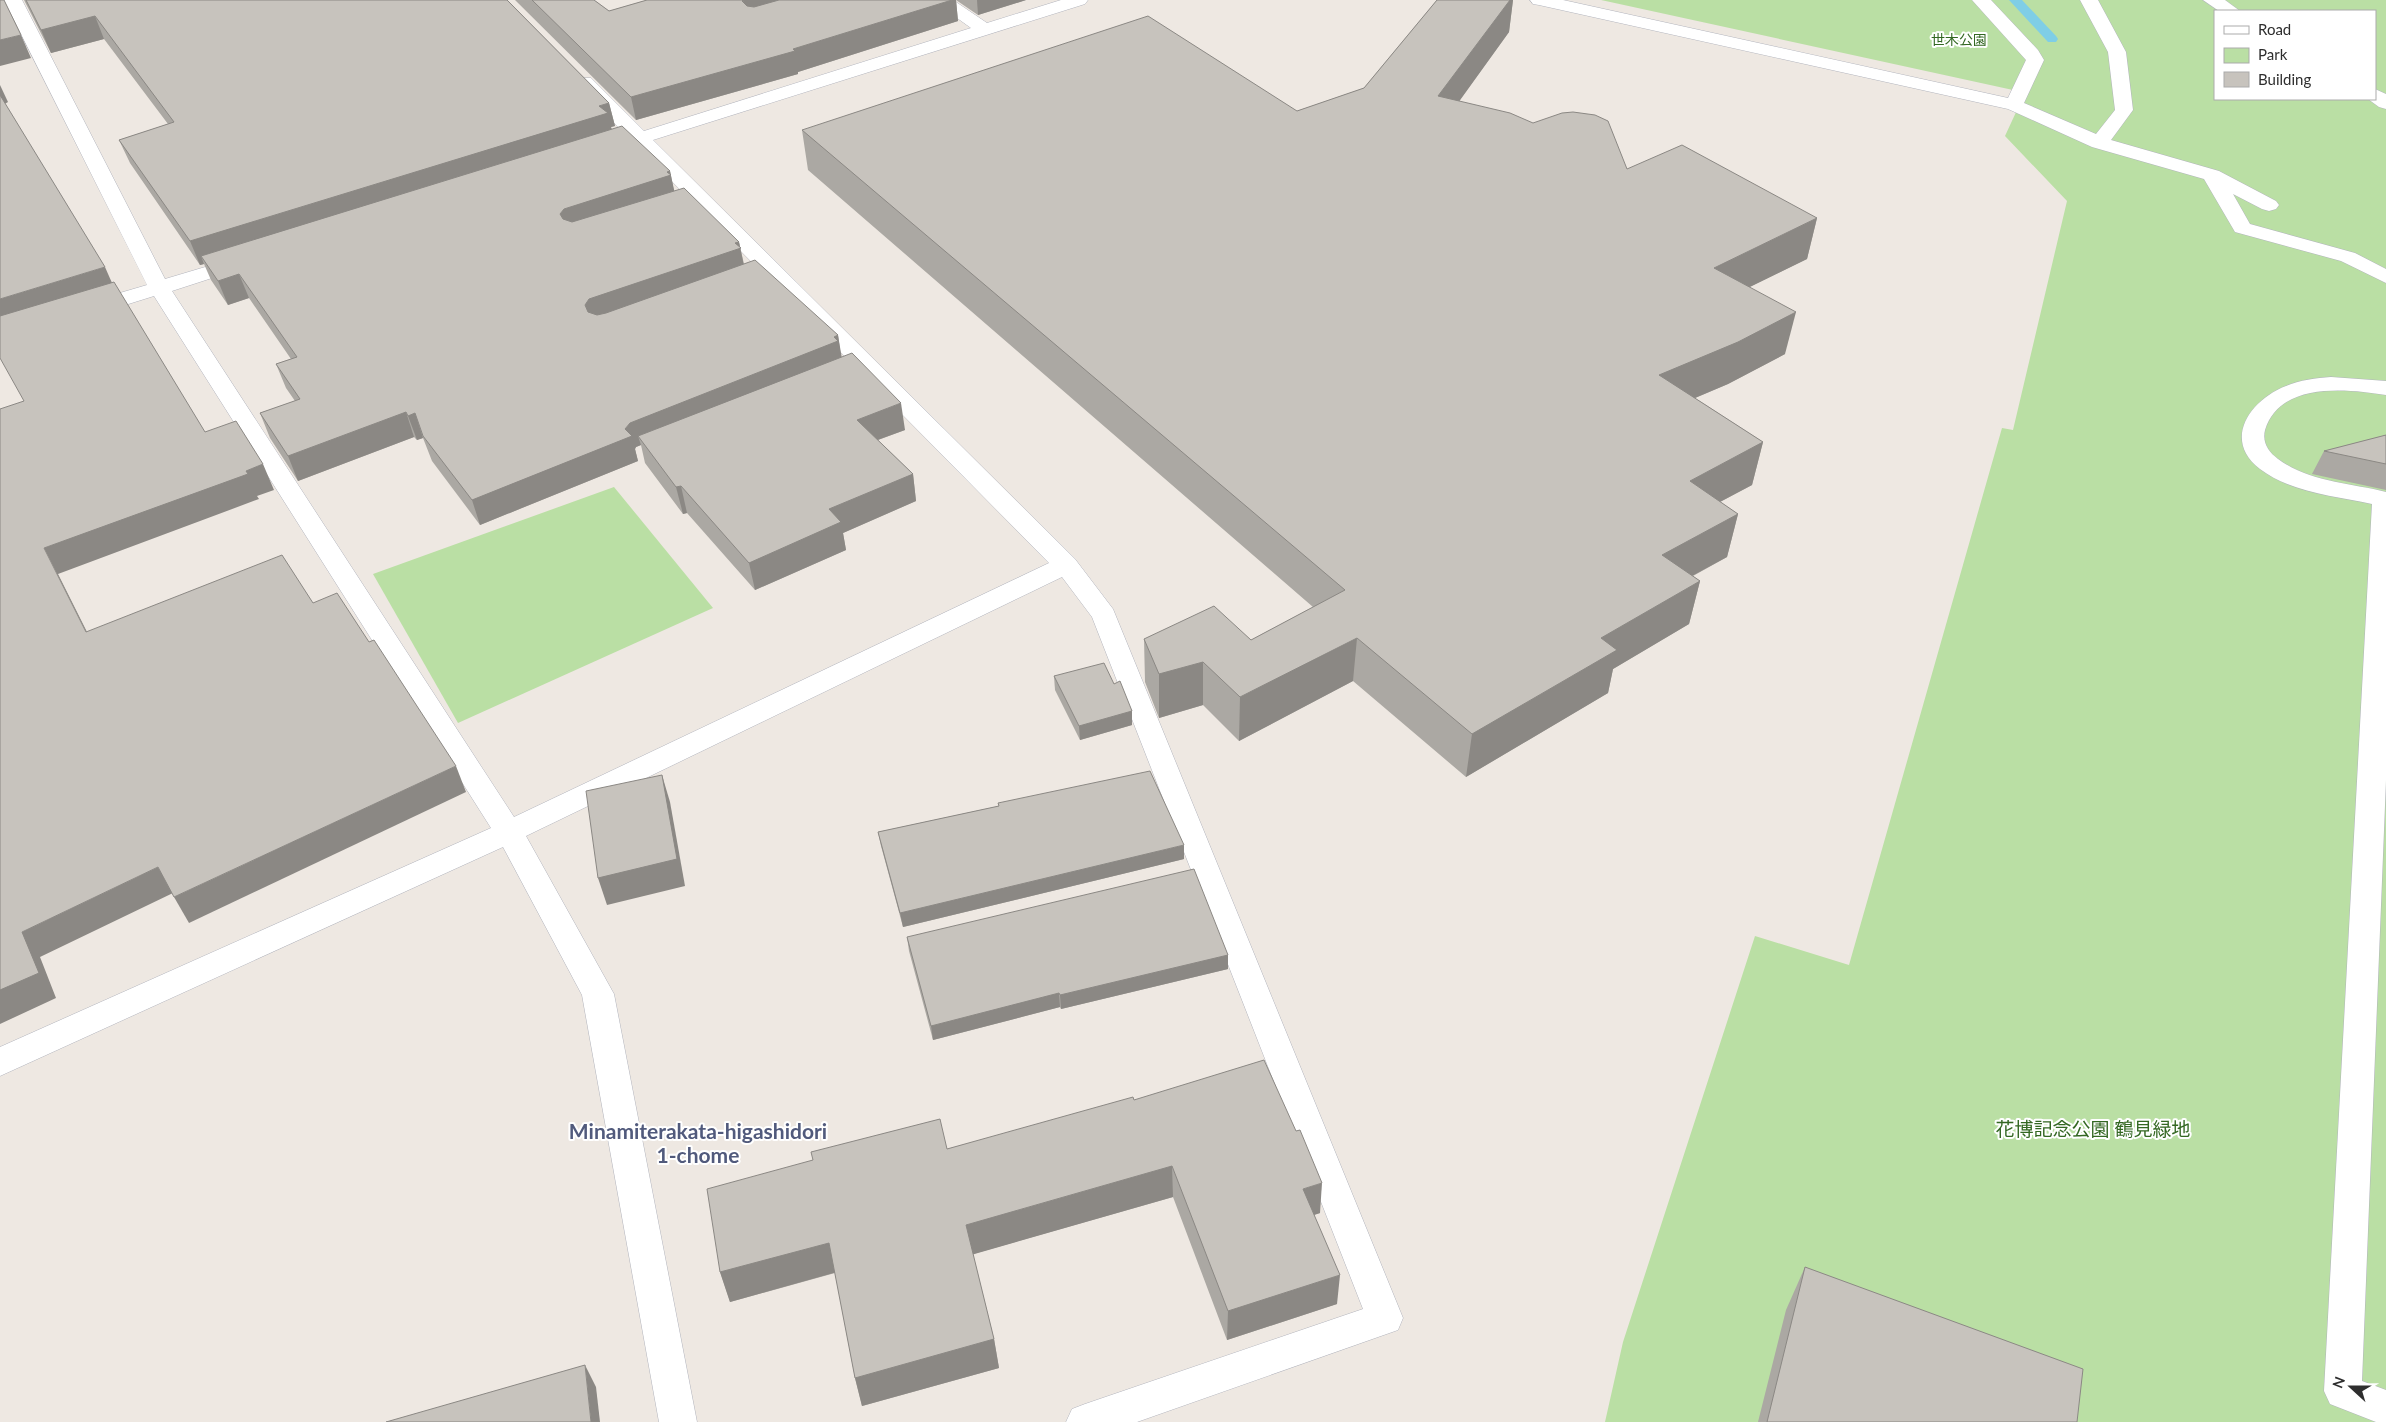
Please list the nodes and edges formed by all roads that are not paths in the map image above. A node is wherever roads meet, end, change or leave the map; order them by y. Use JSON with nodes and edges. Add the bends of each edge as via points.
{"nodes":[{"id":1,"x":13,"y":0,"type":"edge"},
{"id":2,"x":941,"y":0,"type":"edge"},
{"id":3,"x":1079,"y":0,"type":"edge"},
{"id":4,"x":1539,"y":0,"type":"edge"},
{"id":5,"x":1981,"y":0,"type":"edge"},
{"id":6,"x":2089,"y":0,"type":"edge"},
{"id":7,"x":2212,"y":0,"type":"edge"},
{"id":8,"x":2229,"y":10,"type":"edge"},
{"id":9,"x":984,"y":29,"type":"junction"},
{"id":10,"x":570,"y":69,"type":"edge"},
{"id":11,"x":2014,"y":105,"type":"junction"},
{"id":12,"x":639,"y":138,"type":"junction"},
{"id":13,"x":2099,"y":143,"type":"junction"},
{"id":14,"x":611,"y":147,"type":"edge"},
{"id":15,"x":2212,"y":174,"type":"junction"},
{"id":16,"x":2269,"y":205,"type":"dead end"},
{"id":17,"x":262,"y":255,"type":"edge"},
{"id":18,"x":2386,"y":277,"type":"edge"},
{"id":19,"x":159,"y":287,"type":"junction"},
{"id":20,"x":65,"y":316,"type":"edge"},
{"id":21,"x":2386,"y":388,"type":"edge"},
{"id":22,"x":1066,"y":565,"type":"junction"},
{"id":23,"x":510,"y":832,"type":"junction"},
{"id":24,"x":0,"y":1062,"type":"edge"},
{"id":25,"x":2386,"y":1408,"type":"edge"},
{"id":26,"x":678,"y":1422,"type":"edge"},
{"id":27,"x":1085,"y":1422,"type":"edge"}],
"edges":[{"from":1,"to":19,"type":"street"},
{"from":2,"to":9,"type":"street"},
{"from":3,"to":9,"type":"street"},
{"from":4,"to":11,"type":"street"},
{"from":5,"to":11,"type":"street","via":[[2035,60]]},
{"from":6,"to":13,"type":"street","via":[[2117,52],[2124,110]]},
{"from":7,"to":8,"type":"street"},
{"from":9,"to":12,"type":"street"},
{"from":10,"to":12,"type":"street"},
{"from":11,"to":13,"type":"street"},
{"from":12,"to":14,"type":"street"},
{"from":12,"to":22,"type":"street","via":[[691,202],[858,369]]},
{"from":13,"to":15,"type":"street"},
{"from":15,"to":16,"type":"street"},
{"from":15,"to":18,"type":"street","via":[[2242,228],[2348,257]]},
{"from":17,"to":19,"type":"street"},
{"from":19,"to":20,"type":"street"},
{"from":19,"to":23,"type":"street"},
{"from":21,"to":25,"type":"street","via":[[2346,384],[2291,390],[2278,397],[2260,416],[2251,441],[2270,465],[2293,477],[2385,499],[2343,1391]]},
{"from":22,"to":23,"type":"street"},
{"from":22,"to":27,"type":"street","via":[[1104,615],[1191,870],[1385,1318]]},
{"from":23,"to":24,"type":"street"},
{"from":23,"to":26,"type":"street","via":[[598,994]]}]}
